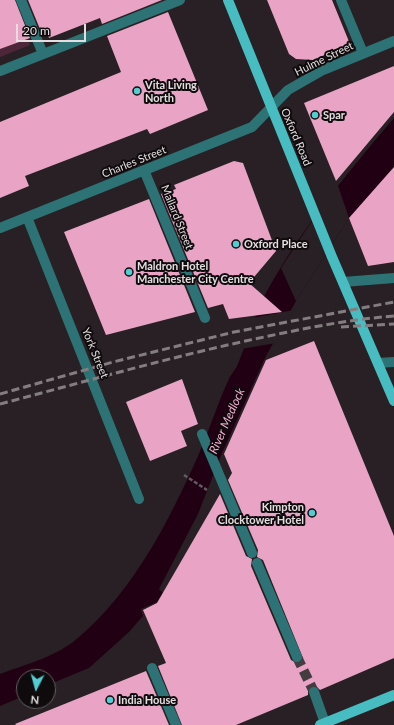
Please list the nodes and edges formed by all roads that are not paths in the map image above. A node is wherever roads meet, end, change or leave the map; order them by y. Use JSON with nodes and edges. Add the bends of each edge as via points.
{"nodes":[{"id":1,"x":21,"y":0,"type":"edge"},
{"id":2,"x":180,"y":0,"type":"edge"},
{"id":3,"x":228,"y":0,"type":"edge"},
{"id":4,"x":341,"y":0,"type":"edge"},
{"id":5,"x":394,"y":41,"type":"edge"},
{"id":6,"x":43,"y":54,"type":"junction"},
{"id":7,"x":363,"y":54,"type":"junction"},
{"id":8,"x":0,"y":71,"type":"edge"},
{"id":9,"x":271,"y":109,"type":"junction"},
{"id":10,"x":144,"y":170,"type":"junction"},
{"id":11,"x":27,"y":217,"type":"junction"},
{"id":12,"x":0,"y":228,"type":"edge"},
{"id":13,"x":394,"y":278,"type":"edge"},
{"id":14,"x":343,"y":282,"type":"junction"},
{"id":15,"x":205,"y":318,"type":"dead end"},
{"id":16,"x":394,"y":362,"type":"edge"},
{"id":17,"x":378,"y":363,"type":"junction"},
{"id":18,"x":394,"y":401,"type":"edge"},
{"id":19,"x":202,"y":434,"type":"dead end"},
{"id":20,"x":139,"y":499,"type":"dead end"},
{"id":21,"x":252,"y":553,"type":"dead end"},
{"id":22,"x":257,"y":563,"type":"dead end"},
{"id":23,"x":297,"y":657,"type":"tunnel mouth"},
{"id":24,"x":152,"y":668,"type":"dead end"},
{"id":25,"x":314,"y":692,"type":"tunnel mouth"},
{"id":26,"x":394,"y":695,"type":"edge"},
{"id":27,"x":323,"y":724,"type":"edge"},
{"id":28,"x":176,"y":725,"type":"edge"}],
"edges":[{"from":1,"to":6,"type":"street"},
{"from":2,"to":6,"type":"street"},
{"from":3,"to":9,"type":"main road","name":"Oxford Road"},
{"from":4,"to":7,"type":"street"},
{"from":5,"to":7,"type":"street","name":"Hulme Street"},
{"from":6,"to":8,"type":"street"},
{"from":7,"to":9,"type":"street","name":"Hulme Street","via":[[323,70],[294,86]]},
{"from":9,"to":10,"type":"street","name":"Charles Street","via":[[252,127]]},
{"from":9,"to":14,"type":"main road","name":"Oxford Road"},
{"from":10,"to":11,"type":"street","name":"Charles Street"},
{"from":10,"to":15,"type":"street","name":"Mallard Street"},
{"from":11,"to":12,"type":"street","name":"Charles Street"},
{"from":11,"to":20,"type":"street","name":"York Street"},
{"from":13,"to":14,"type":"street"},
{"from":14,"to":17,"type":"main road","name":"Oxford Road"},
{"from":16,"to":17,"type":"street"},
{"from":17,"to":18,"type":"main road","name":"Oxford Road"},
{"from":19,"to":21,"type":"street"},
{"from":22,"to":23,"type":"street"},
{"from":24,"to":28,"type":"street"},
{"from":25,"to":27,"type":"street"},
{"from":26,"to":27,"type":"main road"}]}
